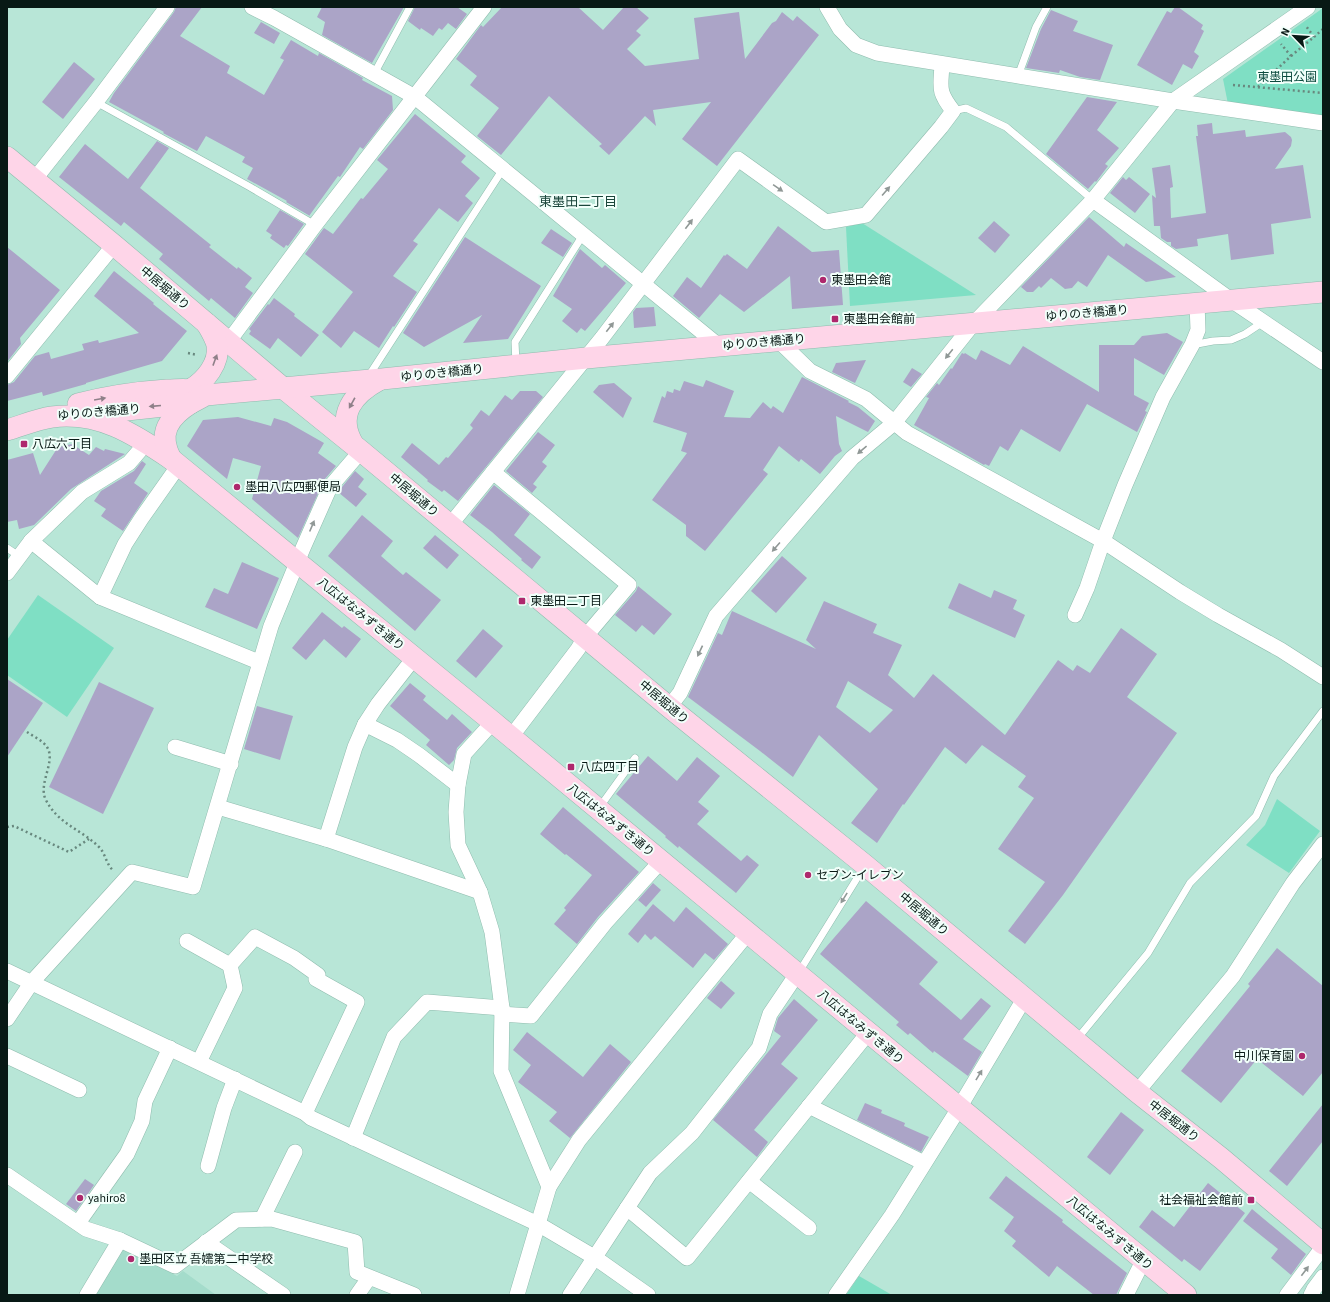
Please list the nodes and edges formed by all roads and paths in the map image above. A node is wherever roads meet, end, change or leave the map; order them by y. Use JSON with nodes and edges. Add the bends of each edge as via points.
{"nodes":[{"id":1,"x":167,"y":7,"type":"edge"},
{"id":2,"x":252,"y":7,"type":"edge"},
{"id":3,"x":410,"y":7,"type":"edge"},
{"id":4,"x":484,"y":7,"type":"edge"},
{"id":5,"x":827,"y":7,"type":"edge"},
{"id":6,"x":1047,"y":7,"type":"edge"},
{"id":7,"x":1304,"y":8,"type":"edge"},
{"id":8,"x":1306,"y":26,"type":"dead end"},
{"id":9,"x":1323,"y":29,"type":"edge"},
{"id":10,"x":1314,"y":37,"type":"junction"},
{"id":11,"x":1283,"y":46,"type":"dead end"},
{"id":12,"x":1291,"y":56,"type":"junction"},
{"id":13,"x":942,"y":64,"type":"junction"},
{"id":14,"x":374,"y":74,"type":"junction"},
{"id":15,"x":1018,"y":76,"type":"junction"},
{"id":16,"x":1233,"y":85,"type":"dead end"},
{"id":17,"x":1257,"y":87,"type":"junction"},
{"id":18,"x":1323,"y":93,"type":"edge"},
{"id":19,"x":415,"y":98,"type":"junction"},
{"id":20,"x":1173,"y":101,"type":"junction"},
{"id":21,"x":96,"y":102,"type":"junction"},
{"id":22,"x":952,"y":111,"type":"junction"},
{"id":23,"x":1323,"y":123,"type":"edge"},
{"id":24,"x":7,"y":157,"type":"edge"},
{"id":25,"x":503,"y":169,"type":"junction"},
{"id":26,"x":34,"y":180,"type":"junction"},
{"id":27,"x":1093,"y":200,"type":"junction"},
{"id":28,"x":315,"y":225,"type":"junction"},
{"id":29,"x":583,"y":235,"type":"junction"},
{"id":30,"x":114,"y":245,"type":"junction"},
{"id":31,"x":643,"y":285,"type":"junction"},
{"id":32,"x":1323,"y":292,"type":"edge"},
{"id":33,"x":1231,"y":300,"type":"junction"},
{"id":34,"x":1197,"y":303,"type":"junction"},
{"id":35,"x":1263,"y":322,"type":"junction"},
{"id":36,"x":207,"y":324,"type":"junction"},
{"id":37,"x":973,"y":324,"type":"junction"},
{"id":38,"x":229,"y":341,"type":"junction"},
{"id":39,"x":779,"y":341,"type":"junction"},
{"id":40,"x":719,"y":346,"type":"junction"},
{"id":41,"x":1192,"y":346,"type":"junction"},
{"id":42,"x":586,"y":358,"type":"junction"},
{"id":43,"x":1323,"y":362,"type":"edge"},
{"id":44,"x":516,"y":365,"type":"junction"},
{"id":45,"x":7,"y":376,"type":"edge"},
{"id":46,"x":374,"y":380,"type":"junction"},
{"id":47,"x":283,"y":388,"type":"junction"},
{"id":48,"x":196,"y":396,"type":"junction"},
{"id":49,"x":51,"y":417,"type":"junction"},
{"id":50,"x":894,"y":423,"type":"junction"},
{"id":51,"x":7,"y":430,"type":"edge"},
{"id":52,"x":147,"y":442,"type":"junction"},
{"id":53,"x":357,"y":448,"type":"junction"},
{"id":54,"x":175,"y":462,"type":"junction"},
{"id":55,"x":493,"y":472,"type":"junction"},
{"id":56,"x":450,"y":526,"type":"junction"},
{"id":57,"x":31,"y":541,"type":"junction"},
{"id":58,"x":1103,"y":541,"type":"junction"},
{"id":59,"x":13,"y":552,"type":"edge"},
{"id":60,"x":297,"y":562,"type":"junction"},
{"id":61,"x":7,"y":573,"type":"edge"},
{"id":62,"x":100,"y":597,"type":"junction"},
{"id":63,"x":1075,"y":615,"type":"dead end"},
{"id":64,"x":585,"y":637,"type":"junction"},
{"id":65,"x":414,"y":658,"type":"junction"},
{"id":66,"x":259,"y":662,"type":"junction"},
{"id":67,"x":1323,"y":677,"type":"edge"},
{"id":68,"x":669,"y":707,"type":"junction"},
{"id":69,"x":1323,"y":711,"type":"edge"},
{"id":70,"x":493,"y":722,"type":"junction"},
{"id":71,"x":365,"y":724,"type":"junction"},
{"id":72,"x":27,"y":732,"type":"dead end"},
{"id":73,"x":511,"y":738,"type":"junction"},
{"id":74,"x":175,"y":747,"type":"dead end"},
{"id":75,"x":635,"y":758,"type":"dead end"},
{"id":76,"x":231,"y":764,"type":"junction"},
{"id":77,"x":458,"y":785,"type":"junction"},
{"id":78,"x":218,"y":807,"type":"junction"},
{"id":79,"x":598,"y":810,"type":"junction"},
{"id":80,"x":7,"y":827,"type":"edge"},
{"id":81,"x":89,"y":839,"type":"junction"},
{"id":82,"x":326,"y":839,"type":"junction"},
{"id":83,"x":1323,"y":844,"type":"edge"},
{"id":84,"x":660,"y":861,"type":"junction"},
{"id":85,"x":865,"y":865,"type":"junction"},
{"id":86,"x":116,"y":873,"type":"dead end"},
{"id":87,"x":480,"y":892,"type":"junction"},
{"id":88,"x":748,"y":933,"type":"junction"},
{"id":89,"x":186,"y":941,"type":"dead end"},
{"id":90,"x":230,"y":965,"type":"junction"},
{"id":91,"x":7,"y":971,"type":"edge"},
{"id":92,"x":797,"y":974,"type":"junction"},
{"id":93,"x":32,"y":982,"type":"junction"},
{"id":94,"x":1024,"y":999,"type":"junction"},
{"id":95,"x":502,"y":1011,"type":"junction"},
{"id":96,"x":7,"y":1020,"type":"edge"},
{"id":97,"x":868,"y":1033,"type":"junction"},
{"id":98,"x":1076,"y":1041,"type":"junction"},
{"id":99,"x":170,"y":1048,"type":"junction"},
{"id":100,"x":7,"y":1056,"type":"edge"},
{"id":101,"x":199,"y":1062,"type":"junction"},
{"id":102,"x":235,"y":1079,"type":"junction"},
{"id":103,"x":79,"y":1090,"type":"dead end"},
{"id":104,"x":1137,"y":1092,"type":"junction"},
{"id":105,"x":809,"y":1106,"type":"junction"},
{"id":106,"x":959,"y":1108,"type":"junction"},
{"id":107,"x":305,"y":1113,"type":"junction"},
{"id":108,"x":353,"y":1138,"type":"junction"},
{"id":109,"x":295,"y":1152,"type":"dead end"},
{"id":110,"x":924,"y":1163,"type":"junction"},
{"id":111,"x":208,"y":1166,"type":"dead end"},
{"id":112,"x":7,"y":1175,"type":"edge"},
{"id":113,"x":749,"y":1181,"type":"junction"},
{"id":114,"x":549,"y":1187,"type":"junction"},
{"id":115,"x":627,"y":1208,"type":"junction"},
{"id":116,"x":262,"y":1219,"type":"junction"},
{"id":117,"x":78,"y":1223,"type":"junction"},
{"id":118,"x":538,"y":1224,"type":"junction"},
{"id":119,"x":809,"y":1228,"type":"dead end"},
{"id":120,"x":120,"y":1240,"type":"junction"},
{"id":121,"x":206,"y":1242,"type":"junction"},
{"id":122,"x":1323,"y":1244,"type":"edge"},
{"id":123,"x":1323,"y":1247,"type":"edge"},
{"id":124,"x":594,"y":1257,"type":"junction"},
{"id":125,"x":1143,"y":1261,"type":"junction"},
{"id":126,"x":1323,"y":1277,"type":"edge"},
{"id":127,"x":369,"y":1278,"type":"junction"},
{"id":128,"x":87,"y":1295,"type":"edge"},
{"id":129,"x":283,"y":1295,"type":"edge"},
{"id":130,"x":357,"y":1295,"type":"edge"},
{"id":131,"x":414,"y":1295,"type":"edge"},
{"id":132,"x":517,"y":1295,"type":"edge"},
{"id":133,"x":570,"y":1295,"type":"edge"},
{"id":134,"x":648,"y":1295,"type":"edge"},
{"id":135,"x":836,"y":1295,"type":"edge"},
{"id":136,"x":1126,"y":1295,"type":"edge"},
{"id":137,"x":1186,"y":1295,"type":"edge"},
{"id":138,"x":1286,"y":1295,"type":"edge"},
{"id":139,"x":1311,"y":1295,"type":"edge"}],
"edges":[{"from":1,"to":21,"type":"street"},
{"from":2,"to":14,"type":"street"},
{"from":3,"to":14,"type":"lane"},
{"from":4,"to":19,"type":"street"},
{"from":5,"to":13,"type":"street","via":[[840,30],[856,45],[877,53]]},
{"from":6,"to":15,"type":"lane","via":[[1036,28]]},
{"from":7,"to":20,"type":"street"},
{"from":8,"to":10,"type":"path"},
{"from":9,"to":10,"type":"path"},
{"from":10,"to":12,"type":"path"},
{"from":11,"to":12,"type":"path"},
{"from":12,"to":17,"type":"path"},
{"from":13,"to":15,"type":"street"},
{"from":13,"to":22,"type":"street","via":[[940,91]]},
{"from":14,"to":19,"type":"street"},
{"from":15,"to":20,"type":"street"},
{"from":16,"to":17,"type":"path"},
{"from":17,"to":18,"type":"path"},
{"from":19,"to":25,"type":"street"},
{"from":19,"to":28,"type":"street"},
{"from":20,"to":23,"type":"street"},
{"from":20,"to":27,"type":"street"},
{"from":21,"to":26,"type":"street"},
{"from":21,"to":28,"type":"lane","via":[[250,186]]},
{"from":22,"to":27,"type":"lane","via":[[966,108],[1006,127]]},
{"from":31,"to":22,"type":"street","one_way":true,"via":[[738,159],[826,222],[866,215]]},
{"from":24,"to":26,"type":"street","name":"中居堀通り"},
{"from":25,"to":29,"type":"street"},
{"from":25,"to":46,"type":"lane"},
{"from":26,"to":30,"type":"street","name":"中居堀通り"},
{"from":27,"to":33,"type":"street"},
{"from":27,"to":37,"type":"street"},
{"from":28,"to":38,"type":"street"},
{"from":29,"to":31,"type":"street"},
{"from":29,"to":44,"type":"lane","via":[[515,342]]},
{"from":30,"to":36,"type":"street","name":"中居堀通り"},
{"from":30,"to":45,"type":"street"},
{"from":31,"to":40,"type":"street"},
{"from":42,"to":31,"type":"street","one_way":true},
{"from":32,"to":33,"type":"street","name":"ゆりのき橋通り"},
{"from":33,"to":34,"type":"street","name":"ゆりのき橋通り"},
{"from":33,"to":35,"type":"street"},
{"from":34,"to":37,"type":"street","name":"ゆりのき橋通り"},
{"from":34,"to":41,"type":"street","via":[[1198,330]]},
{"from":35,"to":41,"type":"lane","via":[[1231,340]]},
{"from":35,"to":43,"type":"street"},
{"from":36,"to":38,"type":"street","name":"中居堀通り"},
{"from":48,"to":36,"type":"street","one_way":true,"via":[[199,384],[207,376],[217,353],[214,336]]},
{"from":37,"to":39,"type":"street","name":"ゆりのき橋通り"},
{"from":37,"to":50,"type":"street","one_way":true},
{"from":38,"to":47,"type":"street","name":"中居堀通り"},
{"from":39,"to":40,"type":"street","name":"ゆりのき橋通り"},
{"from":39,"to":50,"type":"street","via":[[810,371],[866,399]]},
{"from":40,"to":42,"type":"street","name":"ゆりのき橋通り"},
{"from":41,"to":58,"type":"street","via":[[1163,397]]},
{"from":42,"to":44,"type":"street","name":"ゆりのき橋通り"},
{"from":42,"to":55,"type":"street"},
{"from":44,"to":46,"type":"street","name":"ゆりのき橋通り"},
{"from":46,"to":47,"type":"street","name":"ゆりのき橋通り"},
{"from":46,"to":53,"type":"street","one_way":true,"via":[[352,401],[347,412],[348,436]]},
{"from":47,"to":48,"type":"street","name":"ゆりのき橋通り"},
{"from":47,"to":53,"type":"street","name":"中居堀通り"},
{"from":48,"to":49,"type":"street","name":"ゆりのき橋通り","via":[[95,414]]},
{"from":48,"to":54,"type":"street","via":[[176,414],[166,431],[167,451]]},
{"from":49,"to":51,"type":"street","name":"八広はなみずき通り"},
{"from":49,"to":52,"type":"street","name":"八広はなみずき通り","via":[[75,417],[112,424]]},
{"from":50,"to":58,"type":"street","via":[[907,433]]},
{"from":50,"to":68,"type":"street","one_way":true,"via":[[852,458],[716,616],[680,693]]},
{"from":52,"to":54,"type":"street","name":"八広はなみずき通り"},
{"from":52,"to":57,"type":"street","via":[[129,463],[82,492]]},
{"from":53,"to":56,"type":"street","name":"中居堀通り"},
{"from":60,"to":53,"type":"street","one_way":true,"via":[[330,487]]},
{"from":54,"to":60,"type":"street","name":"八広はなみずき通り"},
{"from":54,"to":62,"type":"street","via":[[125,544]]},
{"from":55,"to":56,"type":"street"},
{"from":55,"to":64,"type":"street","via":[[629,585]]},
{"from":56,"to":64,"type":"street","name":"中居堀通り"},
{"from":57,"to":59,"type":"street"},
{"from":57,"to":62,"type":"street"},
{"from":58,"to":63,"type":"street"},
{"from":58,"to":67,"type":"street","via":[[1180,592]]},
{"from":59,"to":61,"type":"street"},
{"from":60,"to":65,"type":"street","name":"八広はなみずき通り"},
{"from":60,"to":66,"type":"street"},
{"from":62,"to":66,"type":"street"},
{"from":64,"to":68,"type":"street","name":"中居堀通り"},
{"from":64,"to":73,"type":"street"},
{"from":65,"to":70,"type":"street","name":"八広はなみずき通り"},
{"from":65,"to":71,"type":"street"},
{"from":66,"to":76,"type":"street"},
{"from":68,"to":85,"type":"street","name":"中居堀通り"},
{"from":69,"to":98,"type":"lane","via":[[1274,776],[1256,816],[1190,883],[1148,953]]},
{"from":70,"to":73,"type":"street","name":"八広はなみずき通り"},
{"from":70,"to":77,"type":"street","via":[[464,754]]},
{"from":71,"to":77,"type":"street","via":[[414,751]]},
{"from":71,"to":82,"type":"street","via":[[355,747]]},
{"from":72,"to":81,"type":"path","via":[[46,746],[49,752],[43,785],[50,807],[58,818]]},
{"from":73,"to":79,"type":"street","name":"八広はなみずき通り"},
{"from":74,"to":76,"type":"street"},
{"from":75,"to":79,"type":"lane"},
{"from":76,"to":78,"type":"street"},
{"from":77,"to":87,"type":"street","via":[[458,845]]},
{"from":78,"to":82,"type":"street"},
{"from":78,"to":93,"type":"street","via":[[193,887],[132,872]]},
{"from":79,"to":84,"type":"street","name":"八広はなみずき通り"},
{"from":80,"to":81,"type":"path","via":[[14,826],[69,852]]},
{"from":81,"to":86,"type":"path","via":[[101,849],[111,869]]},
{"from":82,"to":87,"type":"street"},
{"from":83,"to":104,"type":"street","via":[[1293,883],[1233,976]]},
{"from":84,"to":88,"type":"street","name":"八広はなみずき通り"},
{"from":84,"to":95,"type":"street","via":[[531,1016]]},
{"from":85,"to":92,"type":"lane","one_way":true},
{"from":85,"to":94,"type":"street","name":"中居堀通り"},
{"from":87,"to":95,"type":"street","via":[[492,932]]},
{"from":88,"to":92,"type":"street","name":"八広はなみずき通り"},
{"from":88,"to":114,"type":"street","via":[[579,1140]]},
{"from":89,"to":90,"type":"street"},
{"from":90,"to":101,"type":"street","via":[[235,988]]},
{"from":90,"to":107,"type":"street","via":[[255,937],[294,958],[318,975],[316,979],[357,1002]]},
{"from":91,"to":93,"type":"street"},
{"from":92,"to":97,"type":"street","name":"八広はなみずき通り"},
{"from":92,"to":115,"type":"street","via":[[770,1014],[759,1048],[692,1133],[650,1173]]},
{"from":93,"to":96,"type":"street"},
{"from":93,"to":99,"type":"street"},
{"from":94,"to":98,"type":"street","name":"中居堀通り"},
{"from":106,"to":94,"type":"street","one_way":true},
{"from":95,"to":108,"type":"street","via":[[428,1002],[394,1038]]},
{"from":95,"to":114,"type":"street","via":[[501,1071]]},
{"from":97,"to":105,"type":"street"},
{"from":97,"to":106,"type":"street","name":"八広はなみずき通り"},
{"from":98,"to":104,"type":"street","name":"中居堀通り"},
{"from":99,"to":101,"type":"street"},
{"from":99,"to":117,"type":"street","via":[[145,1101],[142,1122],[127,1154]]},
{"from":100,"to":103,"type":"street"},
{"from":101,"to":102,"type":"street"},
{"from":102,"to":107,"type":"street"},
{"from":102,"to":111,"type":"street"},
{"from":104,"to":122,"type":"street","name":"中居堀通り","via":[[1221,1158]]},
{"from":105,"to":110,"type":"street"},
{"from":105,"to":113,"type":"street"},
{"from":106,"to":110,"type":"street"},
{"from":106,"to":125,"type":"street","name":"八広はなみずき通り"},
{"from":107,"to":108,"type":"street"},
{"from":108,"to":118,"type":"street"},
{"from":109,"to":116,"type":"street"},
{"from":110,"to":135,"type":"street","via":[[892,1216]]},
{"from":112,"to":117,"type":"street"},
{"from":113,"to":115,"type":"street","via":[[687,1258]]},
{"from":113,"to":119,"type":"street"},
{"from":114,"to":118,"type":"street"},
{"from":115,"to":124,"type":"street"},
{"from":116,"to":121,"type":"street","via":[[236,1220]]},
{"from":116,"to":127,"type":"street","via":[[272,1219],[355,1242],[357,1272]]},
{"from":117,"to":120,"type":"street"},
{"from":118,"to":124,"type":"street"},
{"from":118,"to":132,"type":"street"},
{"from":120,"to":121,"type":"street","via":[[175,1266]]},
{"from":120,"to":128,"type":"street"},
{"from":121,"to":129,"type":"street"},
{"from":138,"to":123,"type":"street","one_way":true},
{"from":124,"to":133,"type":"street"},
{"from":124,"to":134,"type":"street"},
{"from":125,"to":136,"type":"street"},
{"from":125,"to":137,"type":"street","name":"八広はなみずき通り"},
{"from":126,"to":139,"type":"street"},
{"from":127,"to":130,"type":"street"},
{"from":127,"to":131,"type":"street"}]}
